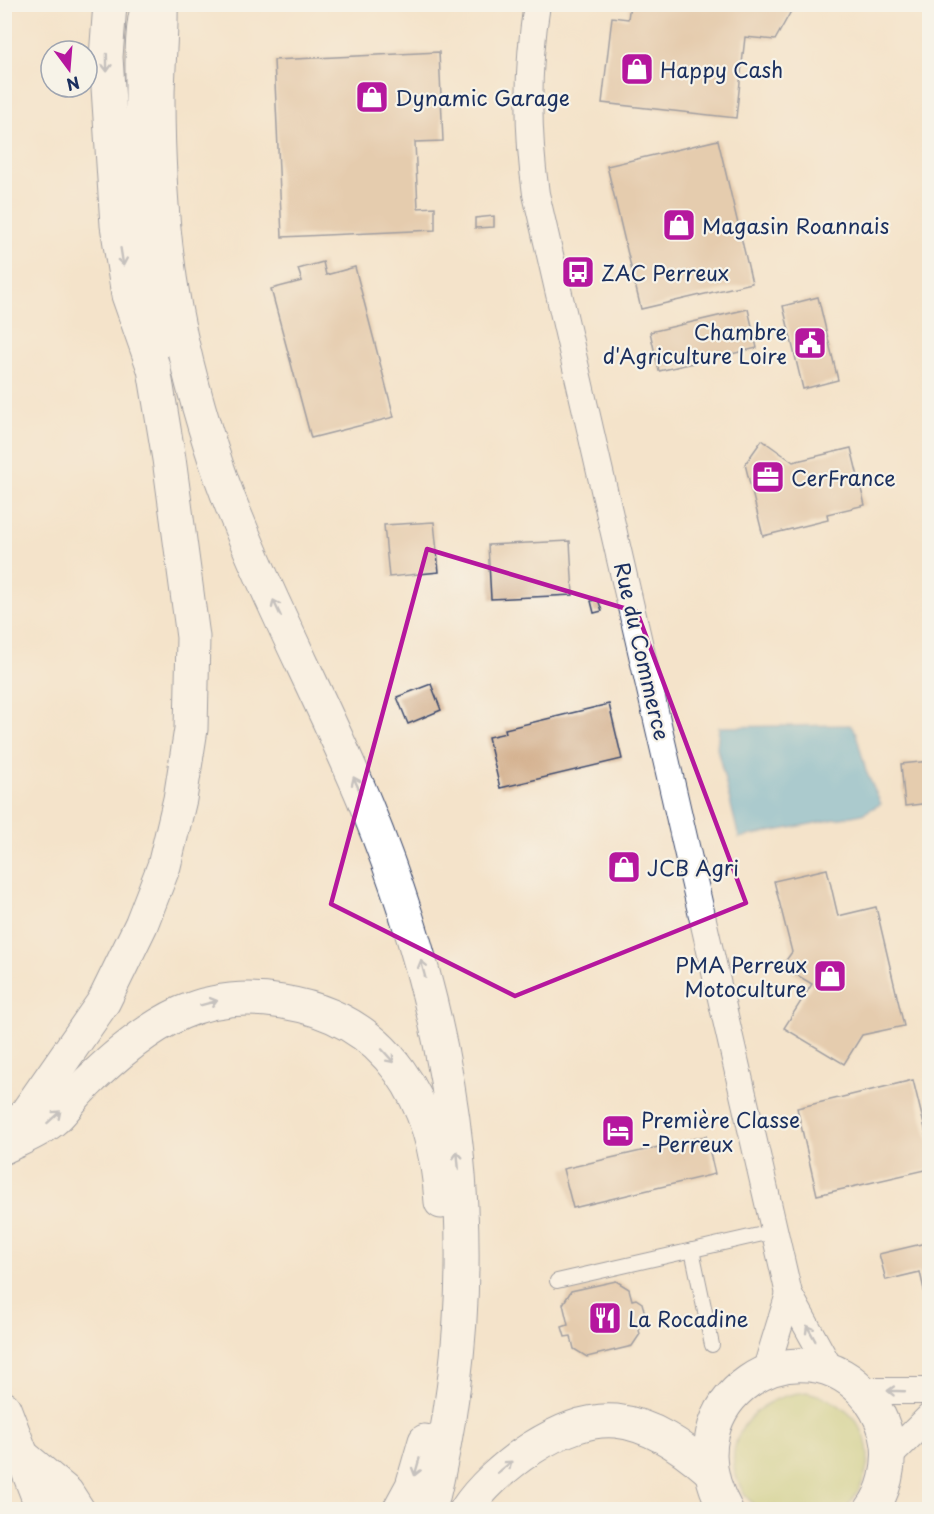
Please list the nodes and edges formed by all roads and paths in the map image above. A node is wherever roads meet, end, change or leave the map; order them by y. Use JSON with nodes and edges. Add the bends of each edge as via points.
{"nodes":[{"id":1,"x":110,"y":4,"type":"edge"},
{"id":2,"x":148,"y":4,"type":"edge"},
{"id":3,"x":161,"y":4,"type":"edge"},
{"id":4,"x":537,"y":4,"type":"edge"},
{"id":5,"x":154,"y":369,"type":"junction"},
{"id":6,"x":4,"y":1146,"type":"edge"},
{"id":7,"x":776,"y":1231,"type":"junction"},
{"id":8,"x":692,"y":1250,"type":"junction"},
{"id":9,"x":557,"y":1281,"type":"dead end"},
{"id":10,"x":789,"y":1294,"type":"junction"},
{"id":11,"x":712,"y":1345,"type":"dead end"},
{"id":12,"x":765,"y":1372,"type":"junction"},
{"id":13,"x":832,"y":1372,"type":"junction"},
{"id":14,"x":862,"y":1391,"type":"junction"},
{"id":15,"x":930,"y":1391,"type":"edge"},
{"id":16,"x":4,"y":1408,"type":"edge"},
{"id":17,"x":930,"y":1416,"type":"edge"},
{"id":18,"x":21,"y":1454,"type":"junction"},
{"id":19,"x":889,"y":1457,"type":"junction"},
{"id":20,"x":710,"y":1470,"type":"junction"},
{"id":21,"x":43,"y":1509,"type":"edge"},
{"id":22,"x":78,"y":1509,"type":"edge"},
{"id":23,"x":399,"y":1509,"type":"edge"},
{"id":24,"x":430,"y":1509,"type":"edge"},
{"id":25,"x":466,"y":1509,"type":"edge"},
{"id":26,"x":726,"y":1509,"type":"edge"},
{"id":27,"x":870,"y":1509,"type":"edge"}],
"edges":[{"from":1,"to":5,"type":"main road","one_way":true,"via":[[106,57],[117,225],[128,296]]},
{"from":2,"to":5,"type":"main road","via":[[142,61],[141,142],[155,293]]},
{"from":24,"to":3,"type":"main road","one_way":true,"via":[[456,1378],[463,1301],[459,1162],[451,1090],[435,1014],[394,881],[366,805],[236,519],[186,360],[161,213]]},
{"from":4,"to":7,"type":"street","name":"Rue du Commerce","via":[[531,42],[529,118],[536,194]]},
{"from":5,"to":6,"type":"main road","via":[[193,637],[191,729],[180,799],[164,866],[105,1001]]},
{"from":6,"to":23,"type":"main road","one_way":true,"via":[[52,1121],[82,1088],[147,1033],[205,1004],[261,998],[295,1004],[323,1011],[353,1026],[378,1045],[400,1070],[430,1129],[443,1234],[442,1302],[427,1432],[412,1486]]},
{"from":7,"to":8,"type":"lane"},
{"from":7,"to":10,"type":"street","name":"Rue du Commerce"},
{"from":8,"to":9,"type":"lane"},
{"from":8,"to":11,"type":"lane"},
{"from":10,"to":12,"type":"street","name":"Rue du Commerce"},
{"from":13,"to":10,"type":"street","name":"Rue du Commerce","one_way":true},
{"from":12,"to":13,"type":"main road","via":[[798,1365]]},
{"from":12,"to":20,"type":"main road","via":[[747,1382],[720,1411],[710,1440]]},
{"from":13,"to":14,"type":"main road"},
{"from":15,"to":14,"type":"street","one_way":true},
{"from":14,"to":19,"type":"main road","via":[[877,1410],[887,1433]]},
{"from":16,"to":18,"type":"main road"},
{"from":17,"to":19,"type":"street"},
{"from":18,"to":21,"type":"main road"},
{"from":18,"to":22,"type":"main road","via":[[67,1493]]},
{"from":19,"to":27,"type":"main road","via":[[885,1482]]},
{"from":25,"to":20,"type":"main road","one_way":true,"via":[[504,1466],[559,1434],[588,1424],[615,1421],[663,1436]]},
{"from":20,"to":26,"type":"main road"}]}
